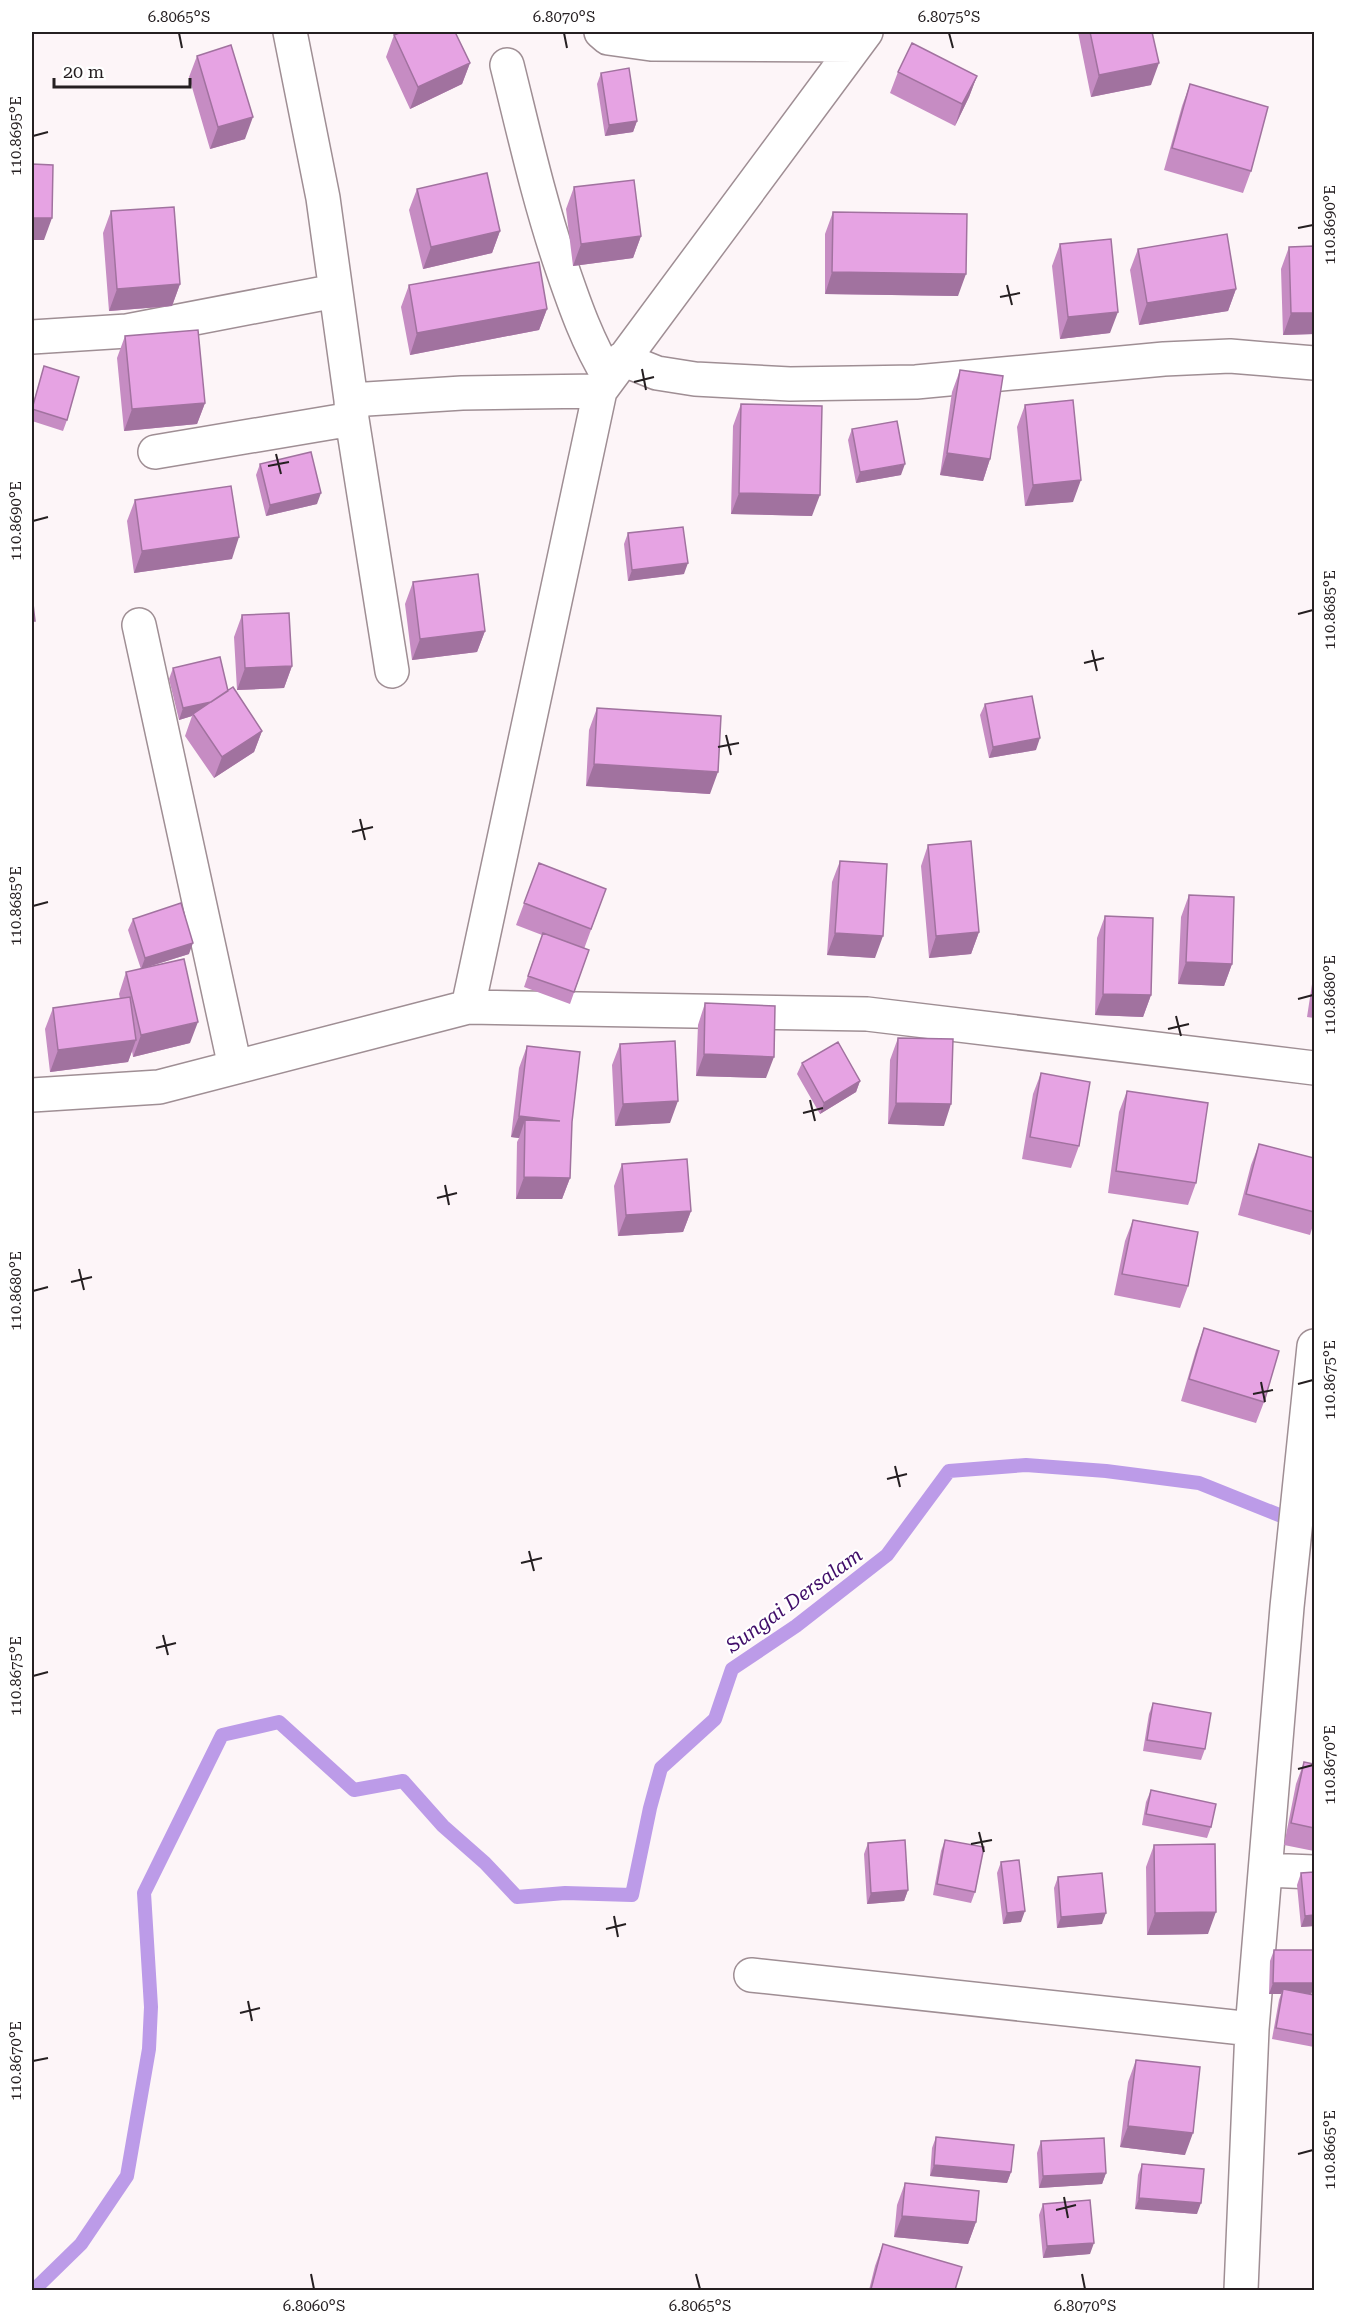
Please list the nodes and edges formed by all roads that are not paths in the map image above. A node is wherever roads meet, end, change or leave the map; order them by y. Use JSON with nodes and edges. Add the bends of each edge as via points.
{"nodes":[{"id":1,"x":290,"y":32,"type":"edge"},
{"id":2,"x":601,"y":32,"type":"edge"},
{"id":3,"x":861,"y":38,"type":"edge"},
{"id":4,"x":507,"y":65,"type":"dead end"},
{"id":5,"x":335,"y":291,"type":"junction"},
{"id":6,"x":32,"y":338,"type":"edge"},
{"id":7,"x":1314,"y":363,"type":"edge"},
{"id":8,"x":610,"y":375,"type":"junction"},
{"id":9,"x":351,"y":409,"type":"junction"},
{"id":10,"x":155,"y":452,"type":"dead end"},
{"id":11,"x":139,"y":625,"type":"dead end"},
{"id":12,"x":392,"y":671,"type":"dead end"},
{"id":13,"x":468,"y":1007,"type":"junction"},
{"id":14,"x":235,"y":1067,"type":"junction"},
{"id":15,"x":1314,"y":1068,"type":"edge"},
{"id":16,"x":32,"y":1095,"type":"edge"},
{"id":17,"x":1314,"y":1346,"type":"edge"},
{"id":18,"x":1266,"y":1870,"type":"junction"},
{"id":19,"x":1314,"y":1872,"type":"edge"},
{"id":20,"x":751,"y":1975,"type":"dead end"},
{"id":21,"x":1252,"y":2029,"type":"junction"},
{"id":22,"x":1241,"y":2290,"type":"edge"}],
"edges":[{"from":1,"to":5,"type":"street","via":[[323,198]]},
{"from":2,"to":3,"type":"street","via":[[608,38],[651,44]]},
{"from":3,"to":8,"type":"street"},
{"from":4,"to":8,"type":"street","via":[[543,210],[577,312],[593,351]]},
{"from":5,"to":6,"type":"street","via":[[127,331]]},
{"from":5,"to":9,"type":"street"},
{"from":7,"to":8,"type":"street","via":[[1230,356],[1164,359],[916,382],[790,384],[657,373]]},
{"from":8,"to":9,"type":"street"},
{"from":8,"to":13,"type":"street"},
{"from":9,"to":10,"type":"street"},
{"from":9,"to":12,"type":"street"},
{"from":11,"to":14,"type":"street"},
{"from":13,"to":14,"type":"street"},
{"from":13,"to":15,"type":"street","via":[[867,1014]]},
{"from":14,"to":16,"type":"street","via":[[159,1087]]},
{"from":17,"to":18,"type":"street","via":[[1287,1607]]},
{"from":18,"to":19,"type":"street"},
{"from":18,"to":21,"type":"street"},
{"from":20,"to":21,"type":"street"},
{"from":21,"to":22,"type":"street"}]}
